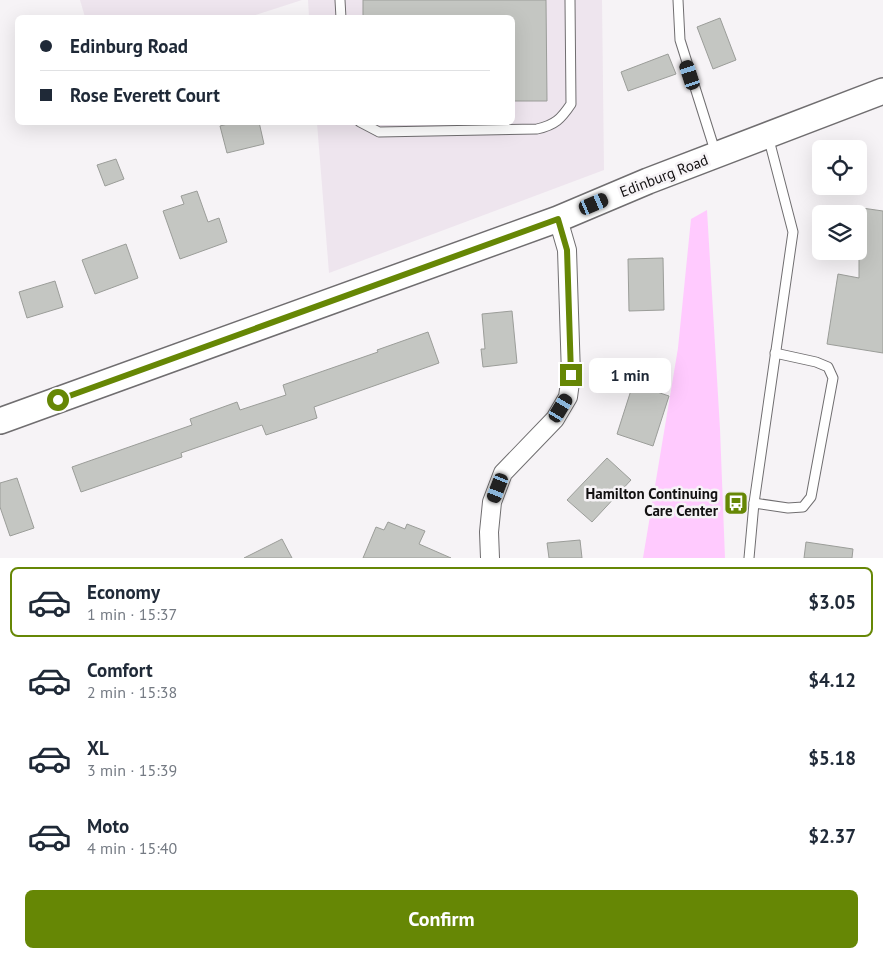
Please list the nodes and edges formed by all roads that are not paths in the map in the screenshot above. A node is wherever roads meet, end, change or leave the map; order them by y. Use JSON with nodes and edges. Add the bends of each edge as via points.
{"nodes":[{"id":1,"x":340,"y":0,"type":"edge"},
{"id":2,"x":570,"y":0,"type":"edge"},
{"id":3,"x":678,"y":0,"type":"edge"},
{"id":4,"x":341,"y":15,"type":"edge"},
{"id":5,"x":883,"y":91,"type":"edge"},
{"id":6,"x":883,"y":101,"type":"edge"},
{"id":7,"x":820,"y":116,"type":"junction"},
{"id":8,"x":366,"y":125,"type":"edge"},
{"id":9,"x":768,"y":136,"type":"junction"},
{"id":10,"x":716,"y":156,"type":"junction"},
{"id":11,"x":558,"y":219,"type":"junction"},
{"id":12,"x":775,"y":353,"type":"junction"},
{"id":13,"x":0,"y":421,"type":"edge"},
{"id":14,"x":754,"y":503,"type":"junction"},
{"id":15,"x":490,"y":558,"type":"edge"},
{"id":16,"x":750,"y":558,"type":"edge"}],
"edges":[{"from":1,"to":4,"type":"lane"},
{"from":2,"to":8,"type":"lane","via":[[571,104],[551,126],[537,130],[379,132]]},
{"from":3,"to":10,"type":"lane","via":[[680,40]]},
{"from":5,"to":7,"type":"main road","name":"Edinburg Road"},
{"from":6,"to":7,"type":"main road","name":"Edinburg Road"},
{"from":7,"to":9,"type":"main road","name":"Edinburg Road"},
{"from":9,"to":10,"type":"main road","name":"Edinburg Road"},
{"from":9,"to":12,"type":"lane","via":[[793,232]]},
{"from":10,"to":11,"type":"main road","name":"Edinburg Road"},
{"from":11,"to":13,"type":"main road","name":"Edinburg Road"},
{"from":11,"to":15,"type":"street","via":[[567,250],[571,375],[568,397],[555,419],[503,473],[492,502]]},
{"from":12,"to":14,"type":"lane"},
{"from":12,"to":14,"type":"lane","via":[[828,367],[833,378],[811,498],[802,507]]},
{"from":14,"to":16,"type":"lane"}]}
